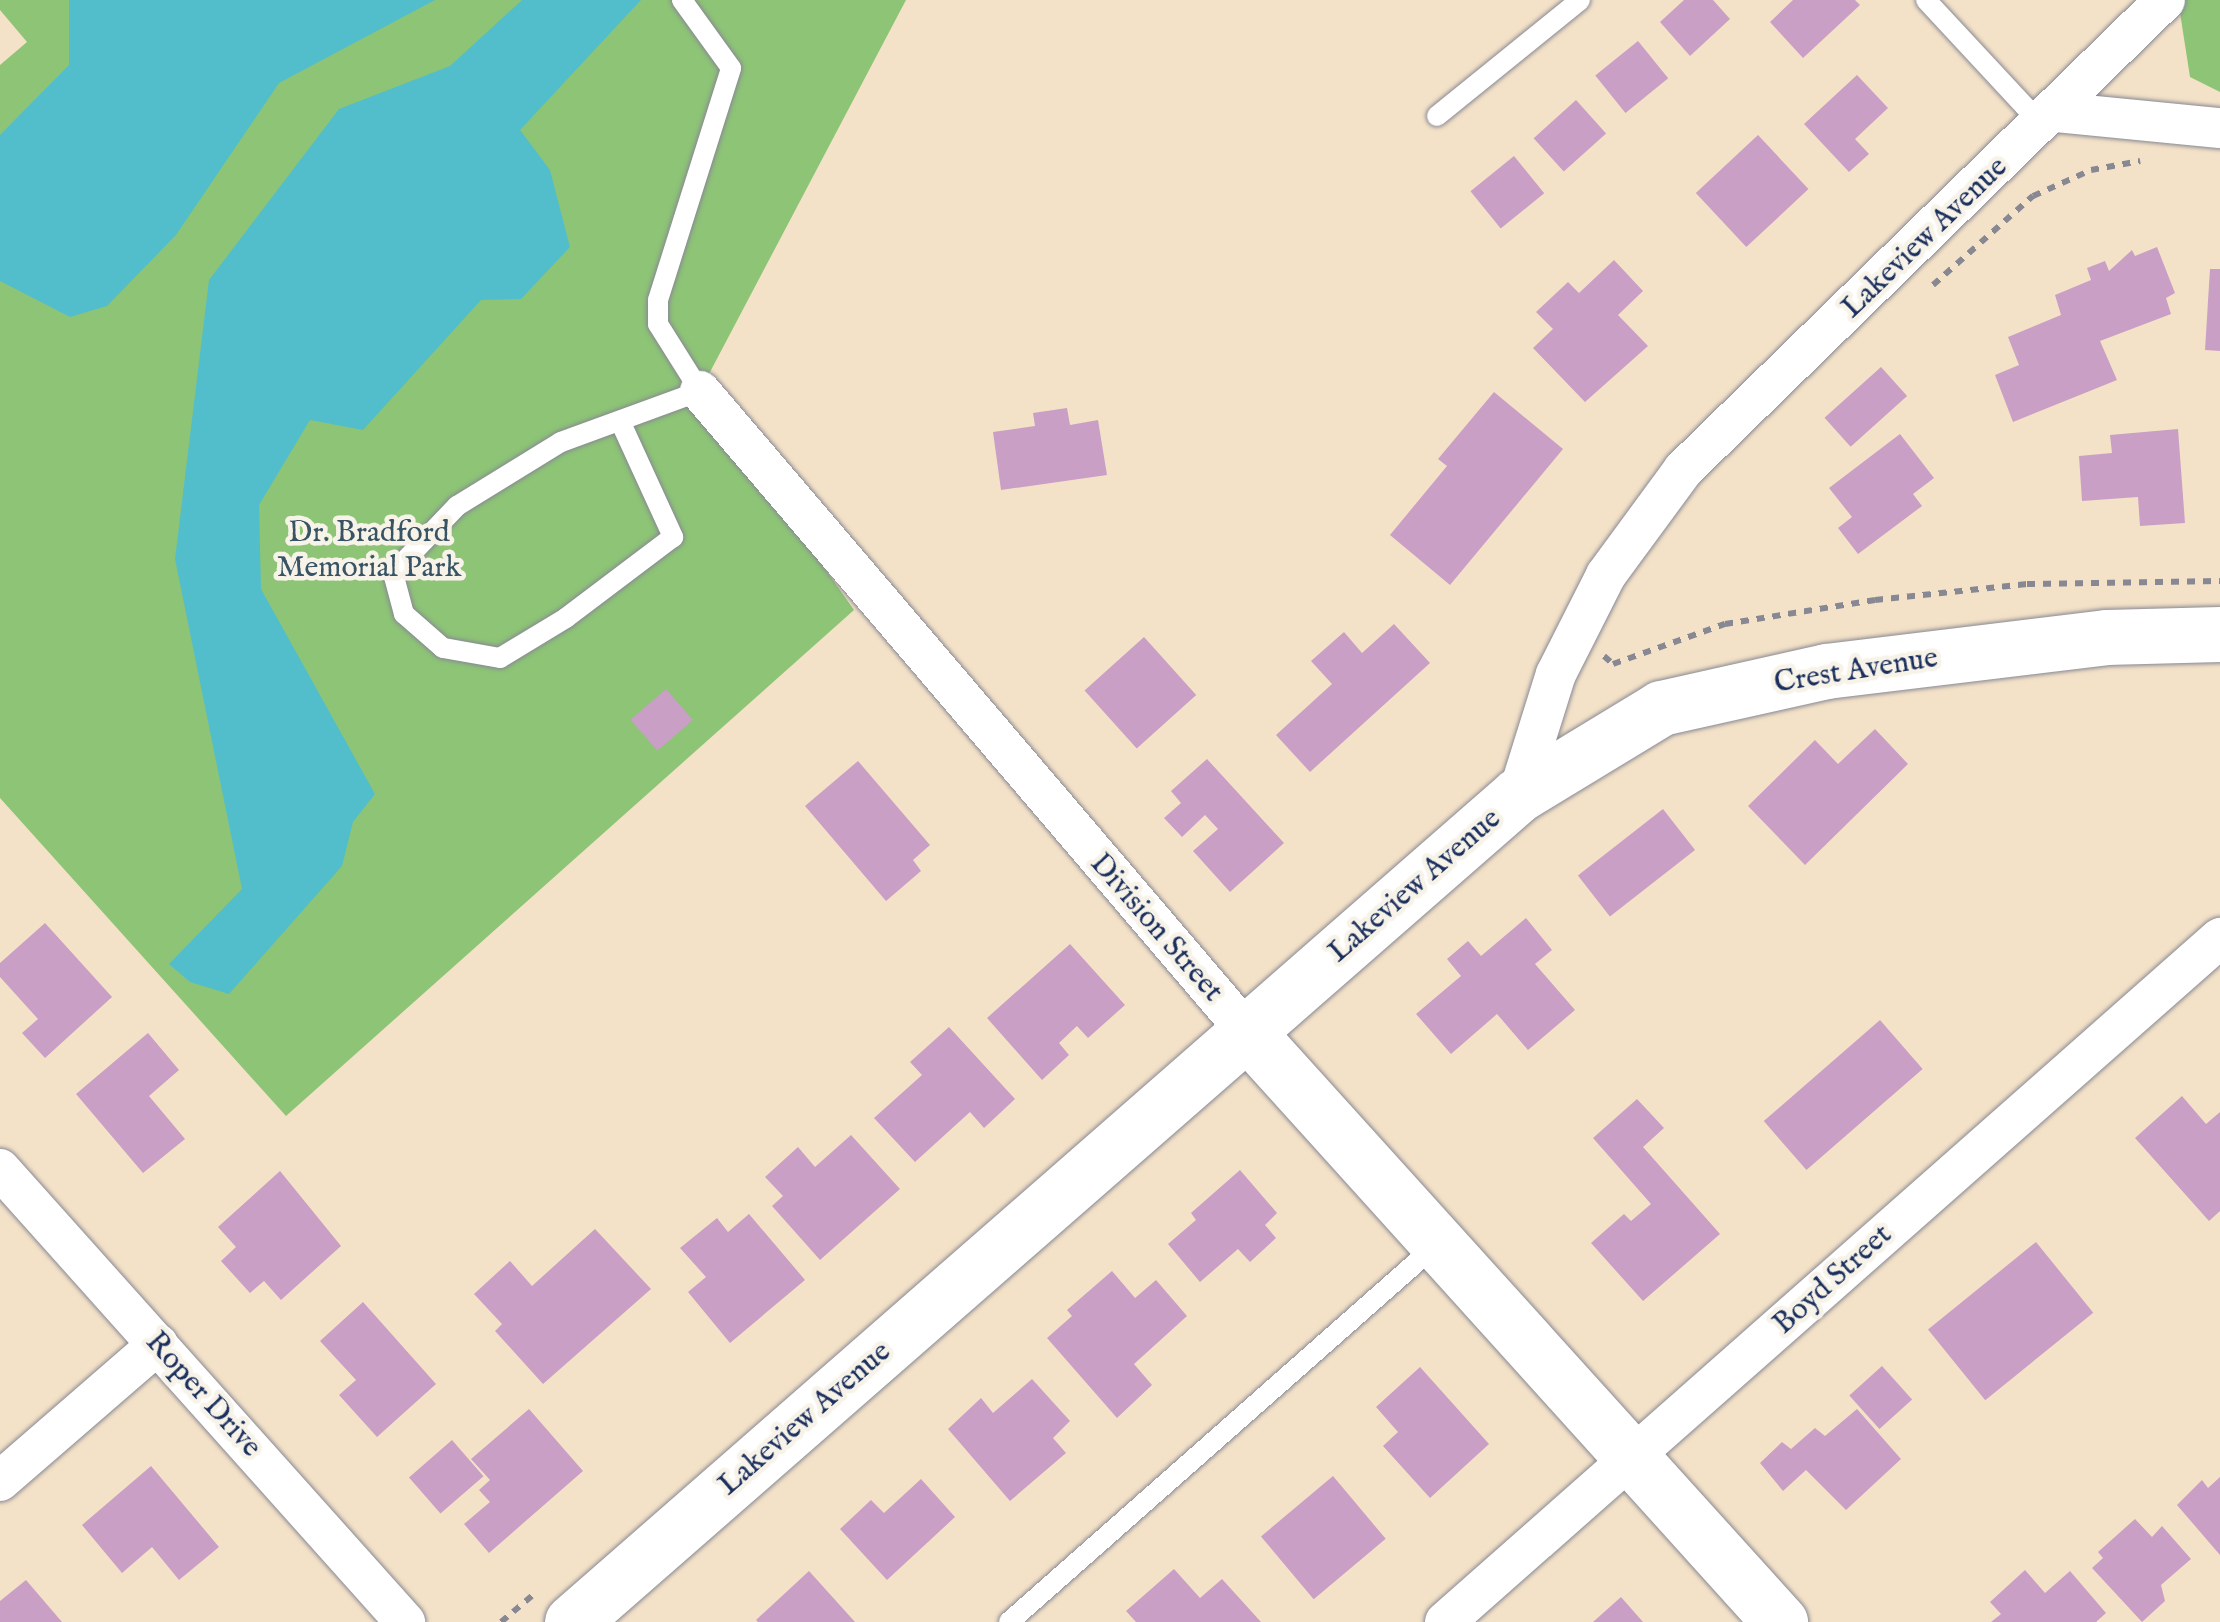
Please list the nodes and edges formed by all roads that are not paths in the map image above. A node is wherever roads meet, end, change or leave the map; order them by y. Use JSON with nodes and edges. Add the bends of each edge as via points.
{"nodes":[{"id":1,"x":682,"y":0,"type":"edge"},
{"id":2,"x":1580,"y":0,"type":"edge"},
{"id":3,"x":1926,"y":0,"type":"edge"},
{"id":4,"x":2165,"y":0,"type":"edge"},
{"id":5,"x":1437,"y":116,"type":"dead end"},
{"id":6,"x":2049,"y":118,"type":"junction"},
{"id":7,"x":2220,"y":128,"type":"edge"},
{"id":8,"x":700,"y":391,"type":"junction"},
{"id":9,"x":620,"y":421,"type":"junction"},
{"id":10,"x":2220,"y":634,"type":"edge"},
{"id":11,"x":1518,"y":795,"type":"junction"},
{"id":12,"x":2220,"y":938,"type":"edge"},
{"id":13,"x":1248,"y":1032,"type":"junction"},
{"id":14,"x":0,"y":1169,"type":"edge"},
{"id":15,"x":1439,"y":1243,"type":"junction"},
{"id":16,"x":158,"y":1344,"type":"junction"},
{"id":17,"x":1634,"y":1456,"type":"junction"},
{"id":18,"x":0,"y":1481,"type":"edge"},
{"id":19,"x":405,"y":1622,"type":"edge"},
{"id":20,"x":572,"y":1622,"type":"edge"},
{"id":21,"x":1009,"y":1622,"type":"edge"},
{"id":22,"x":1445,"y":1622,"type":"edge"},
{"id":23,"x":1780,"y":1622,"type":"edge"}],
"edges":[{"from":1,"to":8,"type":"lane","name":"Division Street","via":[[731,68],[658,300],[658,324]]},
{"from":2,"to":5,"type":"lane"},
{"from":3,"to":6,"type":"lane"},
{"from":4,"to":6,"type":"street","name":"Lakeview Avenue"},
{"from":6,"to":7,"type":"street"},
{"from":6,"to":11,"type":"street","name":"Lakeview Avenue","via":[[1684,470],[1606,575],[1556,674]]},
{"from":8,"to":9,"type":"lane"},
{"from":8,"to":13,"type":"street","name":"Division Street"},
{"from":9,"to":9,"type":"lane","via":[[673,537],[566,618],[500,658],[444,648],[404,614],[393,573],[457,506],[561,442]]},
{"from":10,"to":11,"type":"street","name":"Crest Avenue","via":[[2106,636],[1864,666],[1660,708]]},
{"from":11,"to":13,"type":"street","name":"Lakeview Avenue"},
{"from":12,"to":17,"type":"street","name":"Boyd Street"},
{"from":13,"to":15,"type":"street","name":"Division Street"},
{"from":13,"to":20,"type":"street","name":"Lakeview Avenue"},
{"from":14,"to":16,"type":"street","name":"Roper Drive"},
{"from":15,"to":17,"type":"street","name":"Division Street"},
{"from":15,"to":21,"type":"lane"},
{"from":16,"to":18,"type":"street"},
{"from":16,"to":19,"type":"street","name":"Roper Drive"},
{"from":17,"to":22,"type":"street","name":"Boyd Street"},
{"from":17,"to":23,"type":"street","name":"Division Street"}]}
